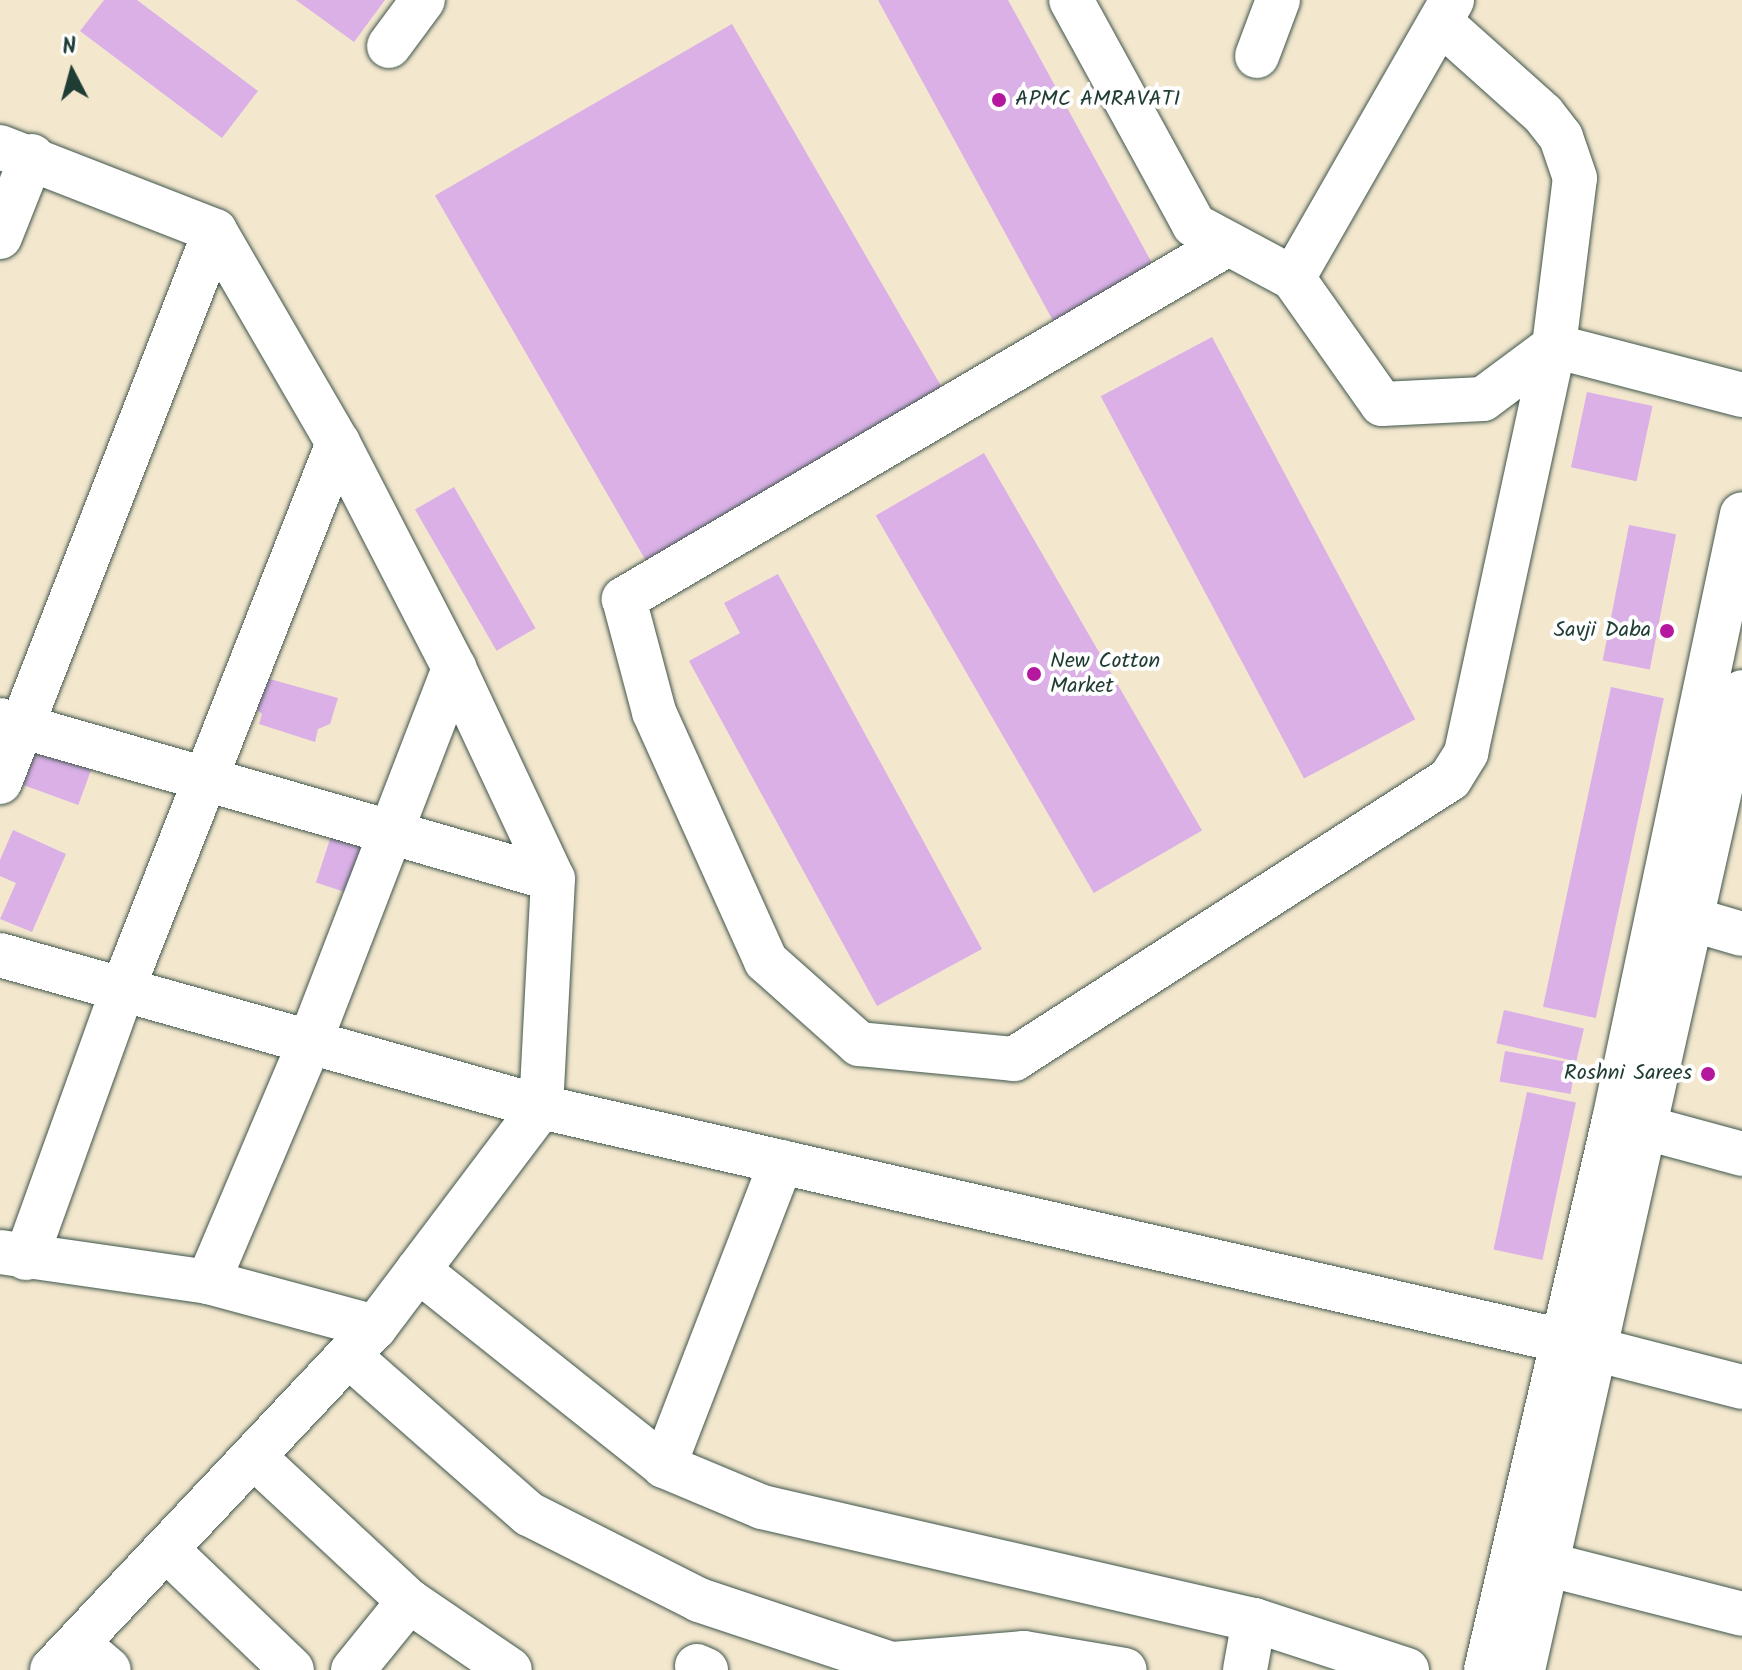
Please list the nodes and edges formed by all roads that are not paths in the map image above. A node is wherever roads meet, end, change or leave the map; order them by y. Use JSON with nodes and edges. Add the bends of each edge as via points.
{"nodes":[{"id":1,"x":423,"y":0,"type":"edge"},
{"id":2,"x":1071,"y":0,"type":"edge"},
{"id":3,"x":1278,"y":0,"type":"edge"},
{"id":4,"x":1446,"y":11,"type":"edge"},
{"id":5,"x":389,"y":46,"type":"dead end"},
{"id":6,"x":1257,"y":56,"type":"dead end"},
{"id":7,"x":16,"y":151,"type":"edge"},
{"id":8,"x":215,"y":231,"type":"junction"},
{"id":9,"x":0,"y":237,"type":"edge"},
{"id":10,"x":1228,"y":244,"type":"junction"},
{"id":11,"x":1293,"y":278,"type":"junction"},
{"id":12,"x":1554,"y":346,"type":"junction"},
{"id":13,"x":1742,"y":395,"type":"edge"},
{"id":14,"x":338,"y":443,"type":"junction"},
{"id":15,"x":1742,"y":514,"type":"edge"},
{"id":16,"x":454,"y":668,"type":"junction"},
{"id":17,"x":1732,"y":698,"type":"edge"},
{"id":18,"x":11,"y":723,"type":"edge"},
{"id":19,"x":208,"y":779,"type":"junction"},
{"id":20,"x":0,"y":782,"type":"edge"},
{"id":21,"x":394,"y":831,"type":"junction"},
{"id":22,"x":553,"y":879,"type":"junction"},
{"id":23,"x":1674,"y":915,"type":"junction"},
{"id":24,"x":1742,"y":934,"type":"edge"},
{"id":25,"x":0,"y":955,"type":"edge"},
{"id":26,"x":123,"y":988,"type":"junction"},
{"id":27,"x":311,"y":1039,"type":"junction"},
{"id":28,"x":541,"y":1107,"type":"junction"},
{"id":29,"x":1630,"y":1124,"type":"junction"},
{"id":30,"x":1742,"y":1154,"type":"edge"},
{"id":31,"x":781,"y":1162,"type":"junction"},
{"id":32,"x":13,"y":1255,"type":"edge"},
{"id":33,"x":418,"y":1270,"type":"junction"},
{"id":34,"x":208,"y":1282,"type":"junction"},
{"id":35,"x":362,"y":1342,"type":"junction"},
{"id":36,"x":1579,"y":1345,"type":"junction"},
{"id":37,"x":1742,"y":1387,"type":"edge"},
{"id":38,"x":254,"y":1457,"type":"junction"},
{"id":39,"x":664,"y":1466,"type":"junction"},
{"id":40,"x":167,"y":1550,"type":"junction"},
{"id":41,"x":1530,"y":1560,"type":"junction"},
{"id":42,"x":409,"y":1601,"type":"junction"},
{"id":43,"x":1742,"y":1614,"type":"edge"},
{"id":44,"x":1254,"y":1620,"type":"junction"},
{"id":45,"x":80,"y":1661,"type":"edge"},
{"id":46,"x":902,"y":1667,"type":"edge"},
{"id":47,"x":292,"y":1670,"type":"edge"},
{"id":48,"x":353,"y":1670,"type":"edge"},
{"id":49,"x":510,"y":1670,"type":"edge"},
{"id":50,"x":1125,"y":1670,"type":"edge"},
{"id":51,"x":1245,"y":1670,"type":"edge"},
{"id":52,"x":1407,"y":1670,"type":"edge"},
{"id":53,"x":1486,"y":1670,"type":"edge"},
{"id":54,"x":1523,"y":1670,"type":"edge"}],
"edges":[{"from":1,"to":5,"type":"street"},
{"from":2,"to":10,"type":"street","via":[[1194,225]]},
{"from":3,"to":6,"type":"street"},
{"from":4,"to":11,"type":"street"},
{"from":4,"to":12,"type":"street","via":[[1543,114],[1566,151],[1575,178]]},
{"from":7,"to":8,"type":"street"},
{"from":7,"to":9,"type":"street"},
{"from":8,"to":14,"type":"street"},
{"from":8,"to":18,"type":"street"},
{"from":10,"to":11,"type":"street"},
{"from":10,"to":12,"type":"street","via":[[624,599],[654,712],[766,961],[859,1044],[1014,1059],[1450,779],[1473,728]]},
{"from":11,"to":12,"type":"street","via":[[1382,404],[1483,399]]},
{"from":12,"to":13,"type":"street"},
{"from":14,"to":16,"type":"street"},
{"from":14,"to":19,"type":"street"},
{"from":15,"to":17,"type":"street"},
{"from":16,"to":21,"type":"street"},
{"from":16,"to":22,"type":"street"},
{"from":17,"to":23,"type":"street"},
{"from":18,"to":19,"type":"street"},
{"from":18,"to":20,"type":"street"},
{"from":19,"to":21,"type":"street"},
{"from":19,"to":26,"type":"street"},
{"from":21,"to":22,"type":"street"},
{"from":21,"to":27,"type":"street"},
{"from":22,"to":28,"type":"street"},
{"from":23,"to":24,"type":"street"},
{"from":23,"to":29,"type":"street"},
{"from":25,"to":26,"type":"street"},
{"from":26,"to":27,"type":"street"},
{"from":26,"to":32,"type":"street"},
{"from":27,"to":28,"type":"street"},
{"from":27,"to":34,"type":"street"},
{"from":28,"to":31,"type":"street"},
{"from":28,"to":33,"type":"street"},
{"from":29,"to":30,"type":"street"},
{"from":29,"to":36,"type":"street"},
{"from":31,"to":36,"type":"street"},
{"from":31,"to":39,"type":"street"},
{"from":32,"to":34,"type":"street"},
{"from":33,"to":35,"type":"street"},
{"from":33,"to":39,"type":"street"},
{"from":34,"to":35,"type":"street"},
{"from":35,"to":38,"type":"street"},
{"from":35,"to":46,"type":"street","via":[[529,1514],[699,1600]]},
{"from":36,"to":37,"type":"street"},
{"from":36,"to":41,"type":"street"},
{"from":38,"to":40,"type":"street"},
{"from":38,"to":42,"type":"street"},
{"from":39,"to":44,"type":"street","via":[[762,1507]]},
{"from":40,"to":45,"type":"street"},
{"from":40,"to":47,"type":"street"},
{"from":41,"to":43,"type":"street"},
{"from":41,"to":53,"type":"street"},
{"from":41,"to":54,"type":"street"},
{"from":42,"to":48,"type":"street"},
{"from":42,"to":49,"type":"street"},
{"from":44,"to":51,"type":"street"},
{"from":44,"to":52,"type":"street"},
{"from":46,"to":50,"type":"street","via":[[1024,1653]]}]}
